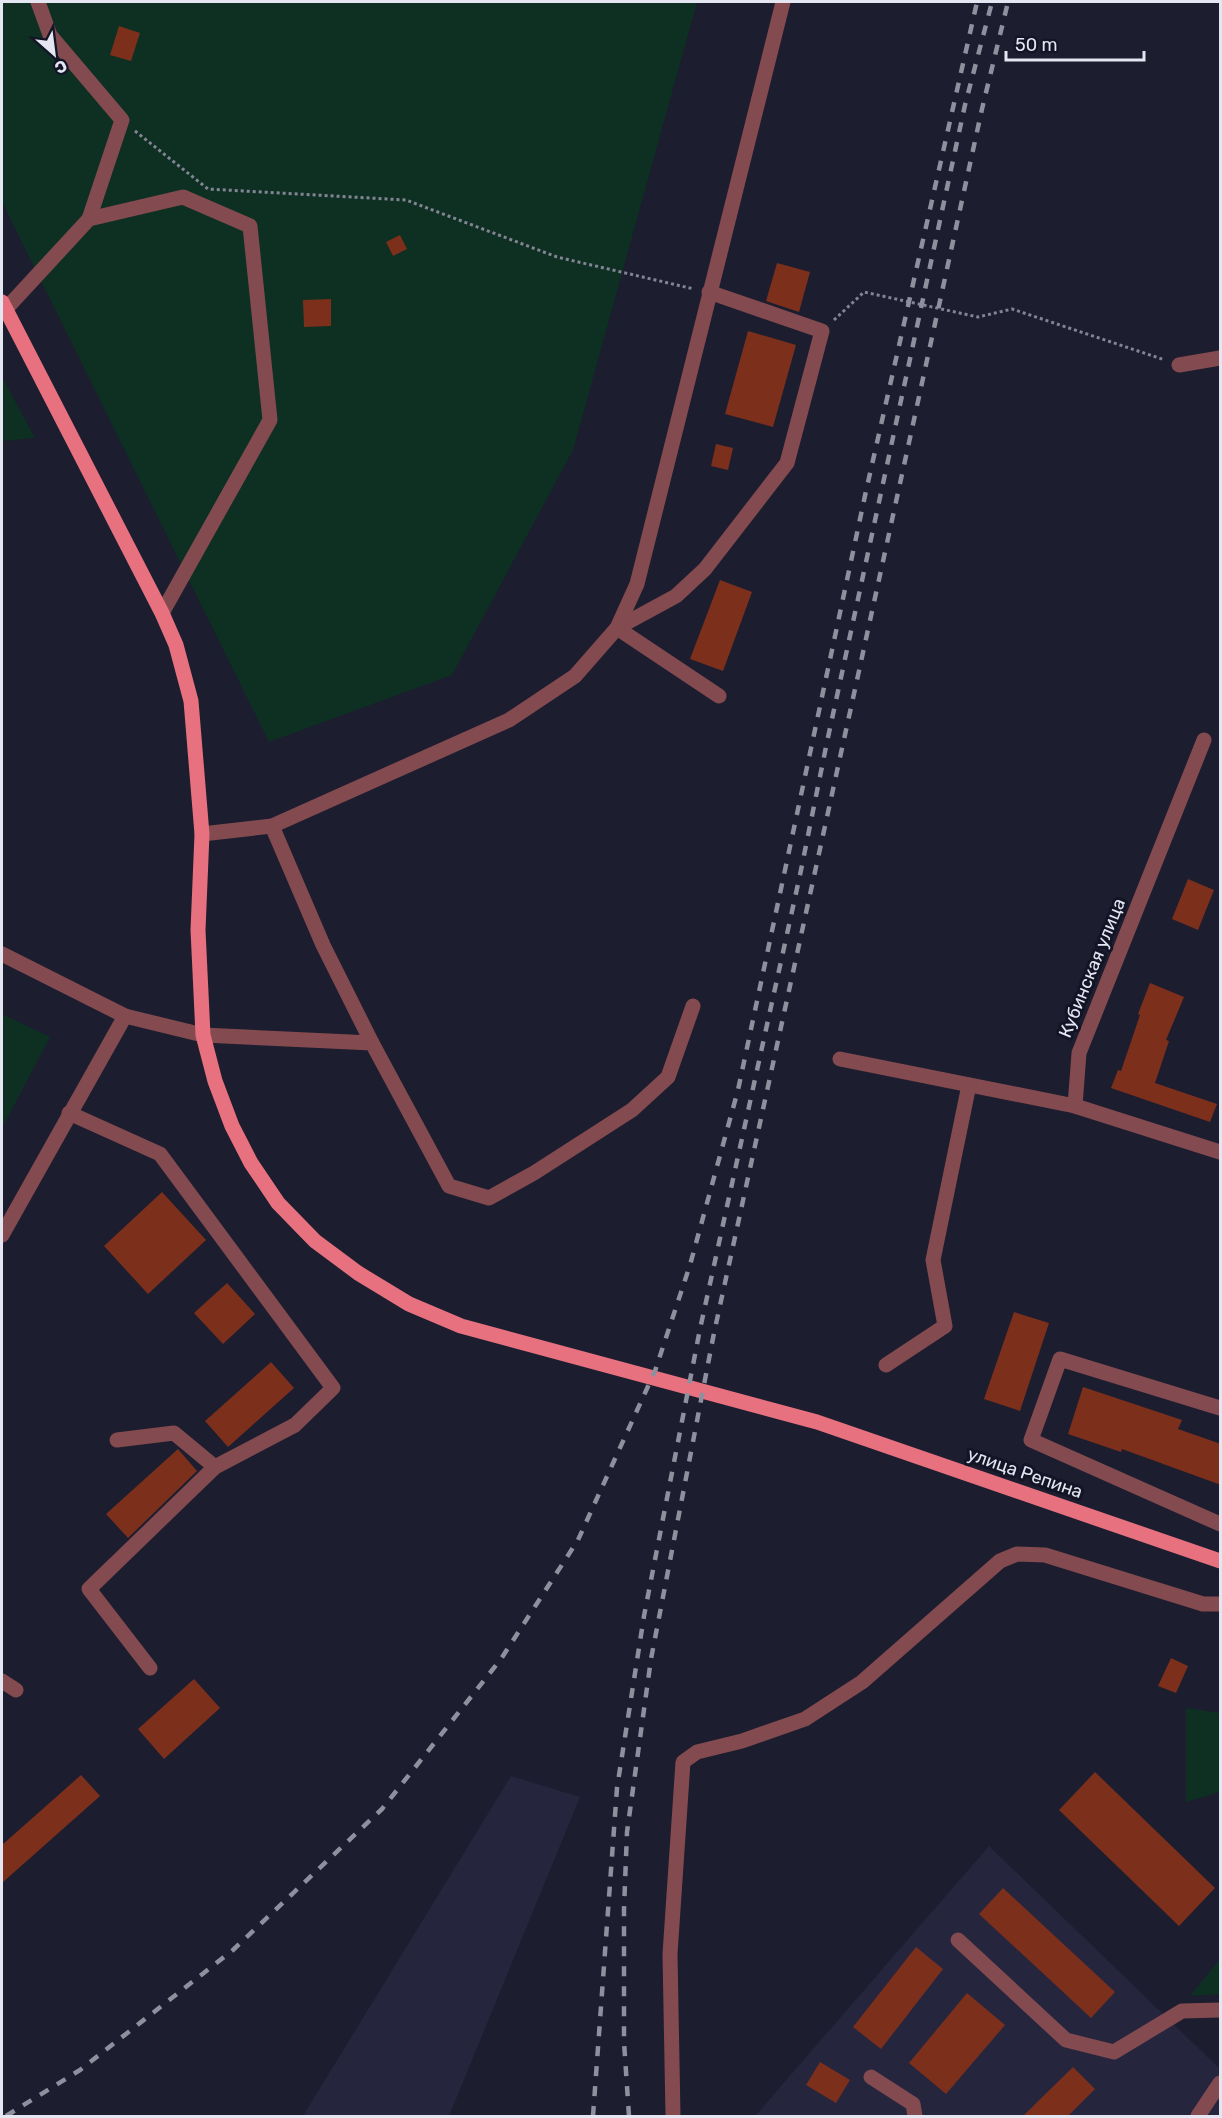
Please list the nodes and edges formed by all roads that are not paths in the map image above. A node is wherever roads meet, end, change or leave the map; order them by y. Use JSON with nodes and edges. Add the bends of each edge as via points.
{"nodes":[{"id":1,"x":38,"y":2,"type":"edge"},
{"id":2,"x":782,"y":2,"type":"edge"},
{"id":3,"x":89,"y":219,"type":"junction"},
{"id":4,"x":709,"y":292,"type":"junction"},
{"id":5,"x":3,"y":306,"type":"edge"},
{"id":6,"x":1221,"y":358,"type":"edge"},
{"id":7,"x":1179,"y":365,"type":"road end"},
{"id":8,"x":162,"y":613,"type":"junction"},
{"id":9,"x":616,"y":628,"type":"junction"},
{"id":10,"x":719,"y":696,"type":"dead end"},
{"id":11,"x":1204,"y":740,"type":"dead end"},
{"id":12,"x":272,"y":826,"type":"junction"},
{"id":13,"x":202,"y":834,"type":"junction"},
{"id":14,"x":2,"y":954,"type":"edge"},
{"id":15,"x":693,"y":1006,"type":"dead end"},
{"id":16,"x":125,"y":1016,"type":"junction"},
{"id":17,"x":203,"y":1035,"type":"junction"},
{"id":18,"x":372,"y":1043,"type":"junction"},
{"id":19,"x":840,"y":1059,"type":"dead end"},
{"id":20,"x":969,"y":1085,"type":"junction"},
{"id":21,"x":1075,"y":1106,"type":"junction"},
{"id":22,"x":69,"y":1113,"type":"junction"},
{"id":23,"x":1221,"y":1152,"type":"edge"},
{"id":24,"x":2,"y":1235,"type":"edge"},
{"id":25,"x":886,"y":1365,"type":"dead end"},
{"id":26,"x":1221,"y":1408,"type":"edge"},
{"id":27,"x":117,"y":1440,"type":"dead end"},
{"id":28,"x":215,"y":1467,"type":"junction"},
{"id":29,"x":1221,"y":1524,"type":"edge"},
{"id":30,"x":1221,"y":1561,"type":"edge"},
{"id":31,"x":1221,"y":1604,"type":"edge"},
{"id":32,"x":150,"y":1668,"type":"dead end"},
{"id":33,"x":2,"y":1681,"type":"edge"},
{"id":34,"x":16,"y":1690,"type":"dead end"},
{"id":35,"x":958,"y":1940,"type":"dead end"},
{"id":36,"x":1221,"y":2010,"type":"edge"},
{"id":37,"x":871,"y":2077,"type":"dead end"},
{"id":38,"x":1221,"y":2084,"type":"edge"},
{"id":39,"x":673,"y":2116,"type":"edge"},
{"id":40,"x":915,"y":2116,"type":"edge"},
{"id":41,"x":1198,"y":2116,"type":"edge"}],
"edges":[{"from":1,"to":3,"type":"street","via":[[50,35],[122,120]]},
{"from":2,"to":4,"type":"street"},
{"from":3,"to":5,"type":"street"},
{"from":3,"to":8,"type":"street","via":[[183,196],[250,226],[270,420]]},
{"from":4,"to":9,"type":"street","via":[[637,584]]},
{"from":4,"to":9,"type":"street","via":[[822,331],[787,463],[705,569],[676,596]]},
{"from":5,"to":8,"type":"main road","name":"улица Репина"},
{"from":6,"to":7,"type":"street"},
{"from":8,"to":13,"type":"main road","name":"улица Репина","via":[[176,645],[191,701]]},
{"from":9,"to":10,"type":"street"},
{"from":9,"to":12,"type":"street","via":[[575,676],[509,720]]},
{"from":11,"to":21,"type":"street","name":"Кубинская улица","via":[[1079,1053]]},
{"from":12,"to":13,"type":"street"},
{"from":12,"to":18,"type":"street","via":[[323,945]]},
{"from":13,"to":17,"type":"main road","name":"улица Репина","via":[[198,930]]},
{"from":14,"to":16,"type":"street"},
{"from":15,"to":18,"type":"street","via":[[668,1077],[632,1110],[489,1198],[449,1186]]},
{"from":16,"to":17,"type":"street"},
{"from":16,"to":22,"type":"street"},
{"from":17,"to":18,"type":"street"},
{"from":17,"to":30,"type":"main road","name":"улица Репина","via":[[232,1126],[278,1203],[315,1241],[409,1304],[461,1326],[817,1422]]},
{"from":19,"to":20,"type":"street"},
{"from":20,"to":21,"type":"street"},
{"from":20,"to":25,"type":"street","via":[[933,1260],[945,1326]]},
{"from":21,"to":23,"type":"street"},
{"from":22,"to":24,"type":"street"},
{"from":22,"to":28,"type":"street","via":[[160,1154],[333,1388],[296,1425]]},
{"from":26,"to":29,"type":"street","via":[[1060,1359],[1031,1440]]},
{"from":27,"to":28,"type":"street","via":[[174,1433]]},
{"from":28,"to":32,"type":"street","via":[[89,1589]]},
{"from":31,"to":39,"type":"street","via":[[1203,1604],[1045,1556],[1017,1554],[1000,1561],[862,1682],[805,1719],[697,1752],[683,1762],[670,1954]]},
{"from":33,"to":34,"type":"street"},
{"from":35,"to":36,"type":"street","via":[[1066,2040],[1114,2052],[1182,2011]]},
{"from":37,"to":40,"type":"street","via":[[914,2104]]},
{"from":38,"to":41,"type":"street"}]}
